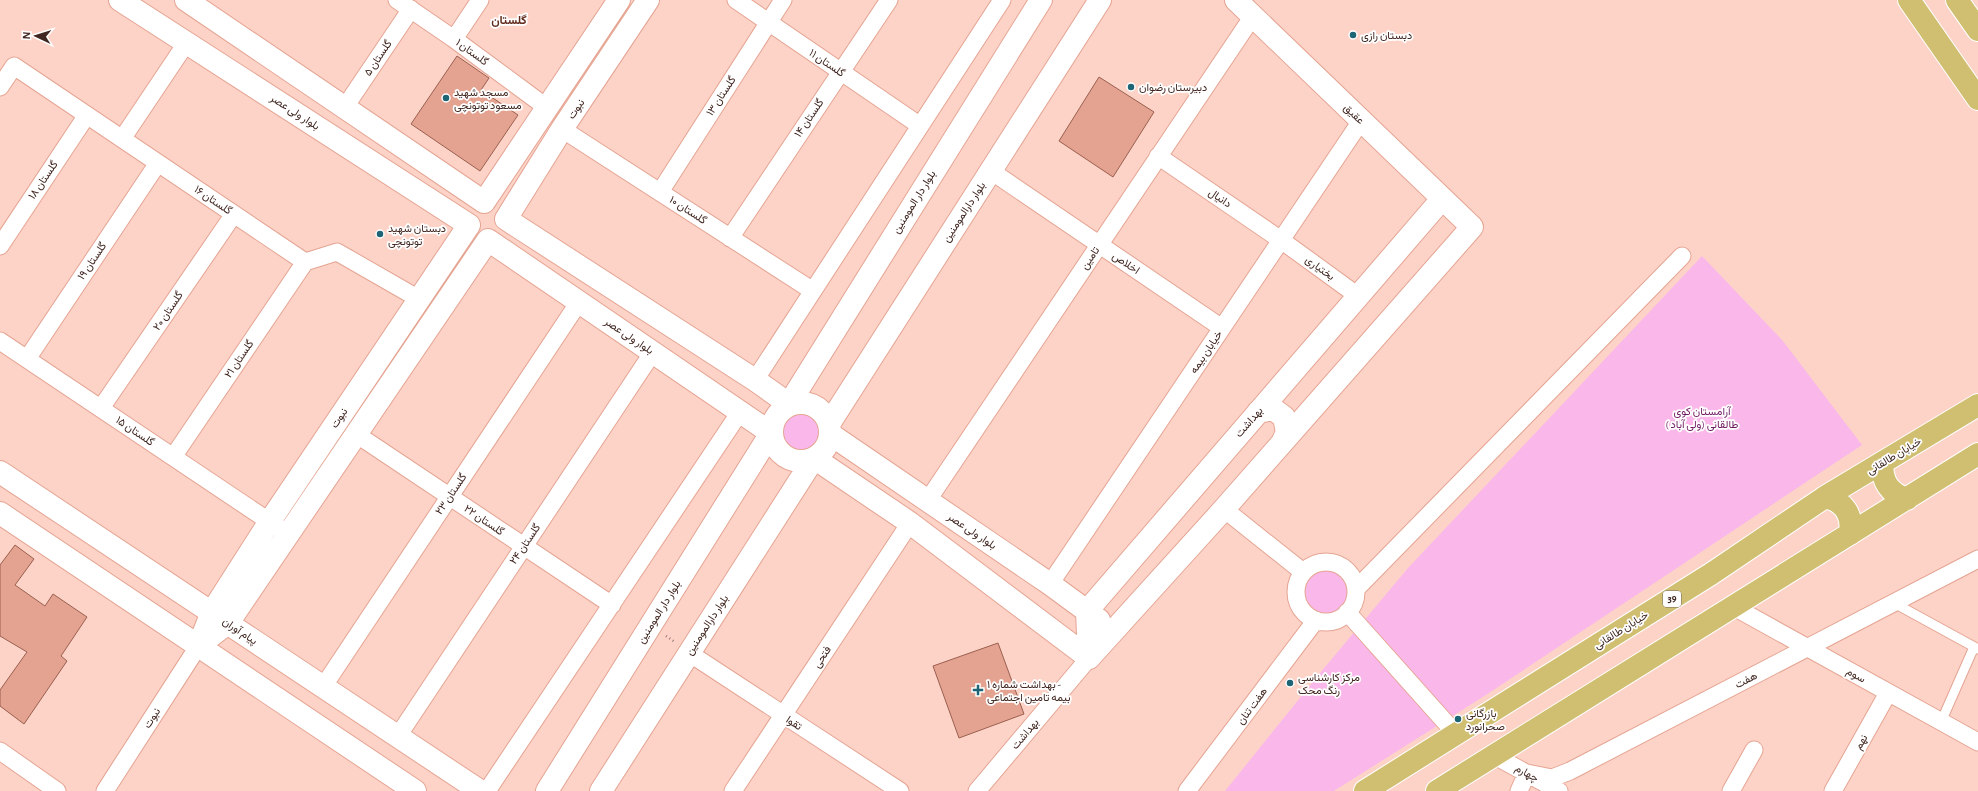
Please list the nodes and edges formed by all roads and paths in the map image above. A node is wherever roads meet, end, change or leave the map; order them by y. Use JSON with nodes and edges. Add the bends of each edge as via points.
{"nodes":[{"id":1,"x":120,"y":0,"type":"edge"},
{"id":2,"x":480,"y":0,"type":"edge"},
{"id":3,"x":619,"y":0,"type":"edge"},
{"id":4,"x":648,"y":0,"type":"edge"},
{"id":5,"x":736,"y":0,"type":"edge"},
{"id":6,"x":783,"y":0,"type":"edge"},
{"id":7,"x":889,"y":0,"type":"edge"},
{"id":8,"x":1002,"y":0,"type":"edge"},
{"id":9,"x":1041,"y":0,"type":"edge"},
{"id":10,"x":1100,"y":0,"type":"edge"},
{"id":11,"x":1236,"y":0,"type":"edge"},
{"id":12,"x":1909,"y":0,"type":"edge"},
{"id":13,"x":1957,"y":0,"type":"edge"},
{"id":14,"x":199,"y":3,"type":"edge"},
{"id":15,"x":404,"y":5,"type":"edge"},
{"id":16,"x":1253,"y":16,"type":"junction"},
{"id":17,"x":769,"y":22,"type":"junction"},
{"id":18,"x":1978,"y":30,"type":"edge"},
{"id":19,"x":454,"y":39,"type":"junction"},
{"id":20,"x":187,"y":42,"type":"junction"},
{"id":21,"x":840,"y":71,"type":"junction"},
{"id":22,"x":0,"y":87,"type":"edge"},
{"id":23,"x":1978,"y":99,"type":"edge"},
{"id":24,"x":345,"y":107,"type":"junction"},
{"id":25,"x":546,"y":107,"type":"junction"},
{"id":26,"x":87,"y":115,"type":"junction"},
{"id":27,"x":1361,"y":121,"type":"junction"},
{"id":28,"x":919,"y":125,"type":"junction"},
{"id":29,"x":562,"y":129,"type":"junction"},
{"id":30,"x":122,"y":139,"type":"junction"},
{"id":31,"x":1158,"y":156,"type":"junction"},
{"id":32,"x":158,"y":163,"type":"junction"},
{"id":33,"x":991,"y":171,"type":"junction"},
{"id":34,"x":660,"y":192,"type":"junction"},
{"id":35,"x":1442,"y":199,"type":"junction"},
{"id":36,"x":484,"y":202,"type":"junction"},
{"id":37,"x":234,"y":214,"type":"junction"},
{"id":38,"x":506,"y":219,"type":"junction"},
{"id":39,"x":469,"y":225,"type":"junction"},
{"id":40,"x":1472,"y":227,"type":"joint"},
{"id":41,"x":730,"y":238,"type":"junction"},
{"id":42,"x":488,"y":240,"type":"junction"},
{"id":43,"x":1281,"y":240,"type":"junction"},
{"id":44,"x":1099,"y":245,"type":"junction"},
{"id":45,"x":0,"y":246,"type":"edge"},
{"id":46,"x":1682,"y":256,"type":"dead end"},
{"id":47,"x":305,"y":262,"type":"junction"},
{"id":48,"x":813,"y":292,"type":"junction"},
{"id":49,"x":1358,"y":296,"type":"junction"},
{"id":50,"x":419,"y":300,"type":"junction"},
{"id":51,"x":579,"y":302,"type":"junction"},
{"id":52,"x":1222,"y":328,"type":"junction"},
{"id":53,"x":0,"y":341,"type":"edge"},
{"id":54,"x":653,"y":352,"type":"junction"},
{"id":55,"x":27,"y":359,"type":"junction"},
{"id":56,"x":755,"y":380,"type":"junction"},
{"id":57,"x":789,"y":404,"type":"junction"},
{"id":58,"x":1978,"y":405,"type":"edge"},
{"id":59,"x":101,"y":408,"type":"junction"},
{"id":60,"x":740,"y":412,"type":"junction"},
{"id":61,"x":1258,"y":412,"type":"junction"},
{"id":62,"x":830,"y":429,"type":"junction"},
{"id":63,"x":771,"y":433,"type":"junction"},
{"id":64,"x":356,"y":434,"type":"junction"},
{"id":65,"x":1283,"y":441,"type":"junction"},
{"id":66,"x":1978,"y":454,"type":"edge"},
{"id":67,"x":174,"y":457,"type":"junction"},
{"id":68,"x":814,"y":458,"type":"junction"},
{"id":69,"x":1882,"y":463,"type":"junction"},
{"id":70,"x":0,"y":472,"type":"edge"},
{"id":71,"x":449,"y":496,"type":"junction"},
{"id":72,"x":1825,"y":497,"type":"junction"},
{"id":73,"x":1907,"y":498,"type":"junction"},
{"id":74,"x":928,"y":500,"type":"junction"},
{"id":75,"x":1224,"y":509,"type":"junction"},
{"id":76,"x":0,"y":513,"type":"edge"},
{"id":77,"x":270,"y":521,"type":"junction"},
{"id":78,"x":910,"y":523,"type":"junction"},
{"id":79,"x":1850,"y":534,"type":"junction"},
{"id":80,"x":288,"y":535,"type":"junction"},
{"id":81,"x":524,"y":546,"type":"junction"},
{"id":82,"x":1978,"y":559,"type":"edge"},
{"id":83,"x":1303,"y":572,"type":"junction"},
{"id":84,"x":1050,"y":584,"type":"junction"},
{"id":85,"x":1356,"y":589,"type":"junction"},
{"id":86,"x":1894,"y":603,"type":"junction"},
{"id":87,"x":612,"y":605,"type":"junction"},
{"id":88,"x":1734,"y":607,"type":"junction"},
{"id":89,"x":1087,"y":611,"type":"junction"},
{"id":90,"x":1347,"y":612,"type":"junction"},
{"id":91,"x":220,"y":618,"type":"junction"},
{"id":92,"x":1316,"y":620,"type":"junction"},
{"id":93,"x":651,"y":624,"type":"junction"},
{"id":94,"x":1112,"y":630,"type":"junction"},
{"id":95,"x":199,"y":645,"type":"junction"},
{"id":96,"x":1808,"y":648,"type":"junction"},
{"id":97,"x":1976,"y":648,"type":"edge"},
{"id":98,"x":689,"y":653,"type":"junction"},
{"id":99,"x":1089,"y":658,"type":"junction"},
{"id":100,"x":323,"y":687,"type":"junction"},
{"id":101,"x":1888,"y":693,"type":"junction"},
{"id":102,"x":783,"y":716,"type":"junction"},
{"id":103,"x":1941,"y":722,"type":"junction"},
{"id":104,"x":1455,"y":733,"type":"junction"},
{"id":105,"x":398,"y":736,"type":"junction"},
{"id":106,"x":1978,"y":742,"type":"edge"},
{"id":107,"x":0,"y":750,"type":"edge"},
{"id":108,"x":1754,"y":750,"type":"dead end"},
{"id":109,"x":1495,"y":756,"type":"junction"},
{"id":110,"x":1527,"y":773,"type":"junction"},
{"id":111,"x":412,"y":790,"type":"edge"},
{"id":112,"x":57,"y":791,"type":"edge"},
{"id":113,"x":105,"y":791,"type":"edge"},
{"id":114,"x":480,"y":791,"type":"edge"},
{"id":115,"x":487,"y":791,"type":"edge"},
{"id":116,"x":548,"y":791,"type":"edge"},
{"id":117,"x":601,"y":791,"type":"edge"},
{"id":118,"x":733,"y":791,"type":"edge"},
{"id":119,"x":900,"y":791,"type":"edge"},
{"id":120,"x":976,"y":791,"type":"edge"},
{"id":121,"x":1187,"y":791,"type":"edge"},
{"id":122,"x":1365,"y":791,"type":"edge"},
{"id":123,"x":1437,"y":791,"type":"edge"},
{"id":124,"x":1519,"y":791,"type":"edge"},
{"id":125,"x":1559,"y":791,"type":"edge"},
{"id":126,"x":1731,"y":791,"type":"edge"},
{"id":127,"x":1833,"y":791,"type":"edge"}],
"edges":[{"from":1,"to":20,"type":"street","name":"بلوار ولی عصر"},
{"from":2,"to":19,"type":"street"},
{"from":3,"to":25,"type":"street"},
{"from":4,"to":29,"type":"street","name":"نبوت"},
{"from":5,"to":17,"type":"street","name":"گلستان ۱۱"},
{"from":6,"to":17,"type":"street","name":"گلستان ۱۳"},
{"from":7,"to":21,"type":"street","name":"گلستان ۱۴"},
{"from":8,"to":28,"type":"street"},
{"from":9,"to":57,"type":"street","name":"بلوار دار المومنین"},
{"from":10,"to":33,"type":"street","name":"بلوار دارالمومنین"},
{"from":11,"to":16,"type":"street","name":"عقیق"},
{"from":12,"to":23,"type":"main road"},
{"from":13,"to":18,"type":"main road"},
{"from":14,"to":24,"type":"street"},
{"from":15,"to":19,"type":"street","name":"گلستان ۱"},
{"from":15,"to":24,"type":"street","name":"گلستان ۵"},
{"from":16,"to":27,"type":"street","name":"عقیق"},
{"from":16,"to":31,"type":"street","name":"تامین"},
{"from":17,"to":21,"type":"street","name":"گلستان ۱۱"},
{"from":17,"to":34,"type":"street","name":"گلستان ۱۳"},
{"from":19,"to":25,"type":"street","name":"گلستان ۱"},
{"from":20,"to":30,"type":"street"},
{"from":20,"to":39,"type":"street","name":"بلوار ولی عصر"},
{"from":21,"to":28,"type":"street","name":"گلستان ۱۱"},
{"from":21,"to":41,"type":"street","name":"گلستان ۱۴"},
{"from":22,"to":26,"type":"street","name":"گلستان ۱۶","via":[[14,66]]},
{"from":24,"to":36,"type":"street"},
{"from":25,"to":29,"type":"street"},
{"from":25,"to":36,"type":"street"},
{"from":26,"to":30,"type":"street","name":"گلستان ۱۶"},
{"from":26,"to":45,"type":"street","name":"گلستان ۱۸"},
{"from":27,"to":35,"type":"street","name":"عقیق"},
{"from":27,"to":43,"type":"street","name":"خیابان بیمه"},
{"from":28,"to":48,"type":"street"},
{"from":29,"to":34,"type":"street","name":"گلستان ۱۰"},
{"from":29,"to":38,"type":"street","name":"نبوت"},
{"from":30,"to":32,"type":"street","name":"گلستان ۱۶"},
{"from":31,"to":43,"type":"street","name":"دانیال"},
{"from":31,"to":44,"type":"street","name":"تامین"},
{"from":32,"to":37,"type":"street","name":"گلستان ۱۶"},
{"from":32,"to":55,"type":"street","name":"گلستان ۱۹"},
{"from":33,"to":44,"type":"street","name":"اخلاص"},
{"from":33,"to":62,"type":"street","name":"بلوار دارالمومنین"},
{"from":34,"to":41,"type":"street","name":"گلستان ۱۰"},
{"from":35,"to":40,"type":"street","name":"عقیق"},
{"from":35,"to":49,"type":"street","name":"بهداشت"},
{"from":36,"to":38,"type":"street","via":[[501,208]]},
{"from":36,"to":39,"type":"street","via":[[473,208]]},
{"from":37,"to":47,"type":"street","name":"گلستان ۱۶"},
{"from":37,"to":59,"type":"street","name":"گلستان ۲۰"},
{"from":38,"to":42,"type":"street","via":[[499,235]]},
{"from":38,"to":56,"type":"street"},
{"from":39,"to":42,"type":"street","via":[[474,234]]},
{"from":39,"to":50,"type":"street","name":"نبوت"},
{"from":40,"to":65,"type":"street","name":"بهداشت"},
{"from":41,"to":48,"type":"street","name":"گلستان ۱۰"},
{"from":42,"to":51,"type":"street","name":"بلوار ولی عصر"},
{"from":42,"to":64,"type":"street"},
{"from":43,"to":49,"type":"street","name":"بختیاری"},
{"from":43,"to":52,"type":"street","name":"خیابان بیمه"},
{"from":44,"to":52,"type":"street","name":"اخلاص"},
{"from":44,"to":74,"type":"street","name":"تامین"},
{"from":46,"to":85,"type":"street"},
{"from":47,"to":50,"type":"street","via":[[337,252]]},
{"from":47,"to":67,"type":"street","name":"گلستان ۲۱"},
{"from":48,"to":56,"type":"street"},
{"from":49,"to":61,"type":"street","name":"بهداشت"},
{"from":50,"to":77,"type":"street","name":"نبوت"},
{"from":51,"to":54,"type":"street","name":"بلوار ولی عصر"},
{"from":51,"to":71,"type":"street","name":"گلستان ۲۳"},
{"from":52,"to":84,"type":"street","name":"خیابان بیمه"},
{"from":53,"to":55,"type":"street","name":"گلستان ۱۵"},
{"from":54,"to":60,"type":"street","name":"بلوار ولی عصر"},
{"from":54,"to":81,"type":"street","name":"گلستان ۲۴"},
{"from":55,"to":59,"type":"street","name":"گلستان ۱۵"},
{"from":56,"to":57,"type":"street"},
{"from":57,"to":62,"type":"street","via":[[809,403],[818,407],[825,414]]},
{"from":57,"to":63,"type":"street","via":[[776,416]]},
{"from":58,"to":69,"type":"main road","name":"خیابان طالقانی","number":"39"},
{"from":59,"to":67,"type":"street","name":"گلستان ۱۵"},
{"from":60,"to":63,"type":"street","name":"بلوار ولی عصر"},
{"from":60,"to":87,"type":"street"},
{"from":61,"to":65,"type":"street","via":[[1274,409],[1284,417],[1287,432]]},
{"from":61,"to":89,"type":"street","name":"بهداشت"},
{"from":62,"to":68,"type":"street","via":[[828,444]]},
{"from":62,"to":74,"type":"street","name":"بلوار ولی عصر"},
{"from":63,"to":68,"type":"street","via":[[778,451],[785,457],[795,461]]},
{"from":63,"to":93,"type":"street","name":"بلوار دار المومنین"},
{"from":64,"to":71,"type":"street","name":"گلستان ۲۲"},
{"from":64,"to":80,"type":"street"},
{"from":65,"to":75,"type":"street","name":"بهداشت"},
{"from":66,"to":73,"type":"main road"},
{"from":67,"to":77,"type":"street","name":"گلستان ۱۵"},
{"from":68,"to":78,"type":"street"},
{"from":68,"to":98,"type":"street","name":"بلوار دارالمومنین"},
{"from":69,"to":72,"type":"main road","name":"خیابان طالقانی","number":"39"},
{"from":69,"to":73,"type":"main road","via":[[1887,486],[1898,495]]},
{"from":70,"to":91,"type":"street","name":"پیام آوران"},
{"from":71,"to":81,"type":"street","name":"گلستان ۲۲"},
{"from":71,"to":100,"type":"street","name":"گلستان ۲۳"},
{"from":72,"to":79,"type":"main road","via":[[1833,499],[1846,510],[1851,526]]},
{"from":72,"to":104,"type":"main road","name":"خیابان طالقانی","number":"39","via":[[1711,574]]},
{"from":73,"to":79,"type":"main road"},
{"from":74,"to":84,"type":"street","name":"بلوار ولی عصر"},
{"from":75,"to":83,"type":"street"},
{"from":75,"to":94,"type":"street","name":"بهداشت"},
{"from":76,"to":95,"type":"street"},
{"from":77,"to":80,"type":"street","name":"گلستان ۱۵"},
{"from":77,"to":91,"type":"street","name":"نبوت"},
{"from":78,"to":99,"type":"street"},
{"from":78,"to":102,"type":"street","name":"فتحی"},
{"from":79,"to":88,"type":"main road"},
{"from":80,"to":91,"type":"street"},
{"from":81,"to":87,"type":"street","name":"گلستان ۲۲"},
{"from":81,"to":105,"type":"street","name":"گلستان ۲۴"},
{"from":82,"to":86,"type":"street","name":"هفت"},
{"from":83,"to":85,"type":"street","via":[[1315,564],[1330,562],[1348,571]]},
{"from":83,"to":92,"type":"street","via":[[1297,586],[1297,600],[1304,612]]},
{"from":84,"to":89,"type":"street","name":"بلوار ولی عصر"},
{"from":85,"to":90,"type":"street","via":[[1355,599]]},
{"from":86,"to":96,"type":"street","name":"هفت"},
{"from":86,"to":97,"type":"lane"},
{"from":87,"to":115,"type":"street"},
{"from":88,"to":96,"type":"street","name":"سوم"},
{"from":88,"to":109,"type":"main road"},
{"from":89,"to":94,"type":"street","name":"بلوار ولی عصر"},
{"from":89,"to":99,"type":"street"},
{"from":90,"to":92,"type":"street","via":[[1336,620]]},
{"from":90,"to":104,"type":"street"},
{"from":91,"to":95,"type":"street"},
{"from":91,"to":100,"type":"street","name":"پیام آوران"},
{"from":92,"to":121,"type":"street","name":"هفت تنان"},
{"from":93,"to":98,"type":"path"},
{"from":93,"to":116,"type":"street","name":"بلوار دار المومنین"},
{"from":94,"to":99,"type":"street","name":"بهداشت"},
{"from":95,"to":111,"type":"street"},
{"from":95,"to":113,"type":"street","name":"نبوت"},
{"from":96,"to":101,"type":"street","name":"سوم"},
{"from":96,"to":110,"type":"street","name":"هفت","via":[[1570,771],[1552,778]]},
{"from":97,"to":103,"type":"lane"},
{"from":98,"to":102,"type":"street","name":"تقوا"},
{"from":98,"to":117,"type":"street","name":"بلوار دارالمومنین"},
{"from":99,"to":120,"type":"street","name":"بهداشت"},
{"from":100,"to":105,"type":"street","name":"پیام آوران"},
{"from":101,"to":103,"type":"street","name":"سوم"},
{"from":101,"to":127,"type":"street","name":"نهم"},
{"from":102,"to":118,"type":"street","name":"فتحی"},
{"from":102,"to":119,"type":"street","name":"تقوا"},
{"from":103,"to":106,"type":"street","name":"سوم"},
{"from":104,"to":122,"type":"main road","name":"خیابان طالقانی","number":"39"},
{"from":105,"to":114,"type":"street","name":"پیام آوران"},
{"from":107,"to":112,"type":"street"},
{"from":108,"to":126,"type":"street"},
{"from":109,"to":110,"type":"street","name":"چهارم"},
{"from":109,"to":123,"type":"main road"},
{"from":110,"to":124,"type":"street"},
{"from":110,"to":125,"type":"street","name":"چهارم"}]}
